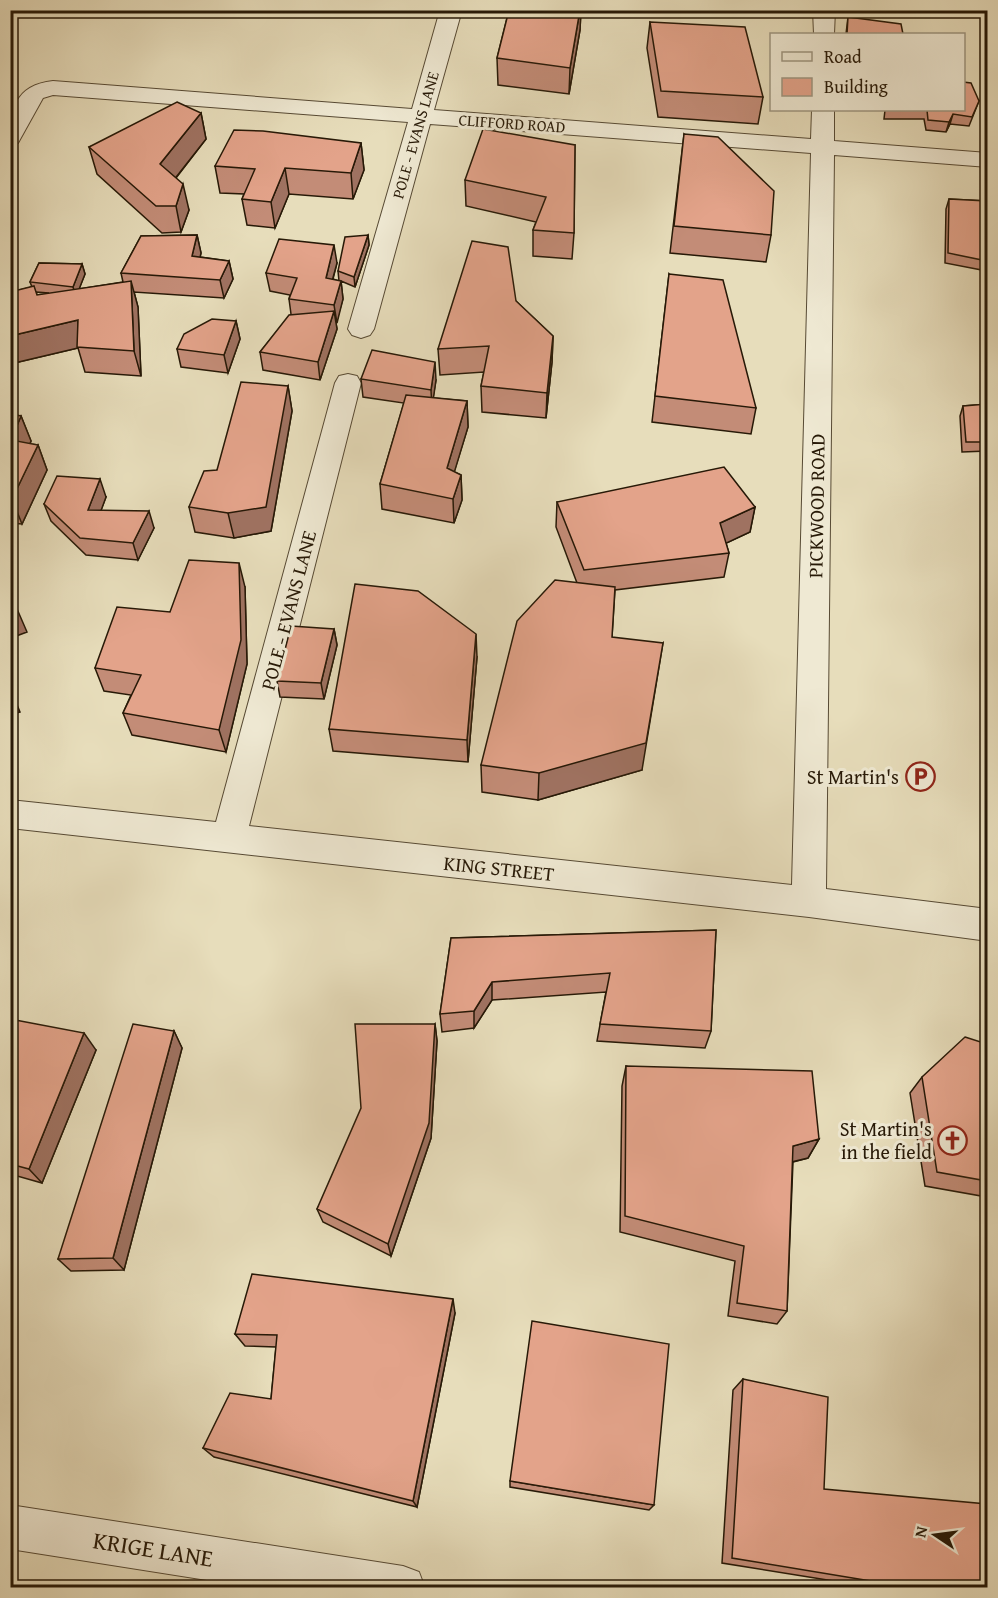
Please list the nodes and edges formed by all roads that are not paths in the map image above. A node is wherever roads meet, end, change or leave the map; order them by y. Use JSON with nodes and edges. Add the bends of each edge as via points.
{"nodes":[{"id":1,"x":451,"y":10,"type":"edge"},
{"id":2,"x":824,"y":10,"type":"edge"},
{"id":3,"x":824,"y":33,"type":"edge"},
{"id":4,"x":823,"y":111,"type":"edge"},
{"id":5,"x":420,"y":116,"type":"junction"},
{"id":6,"x":10,"y":138,"type":"edge"},
{"id":7,"x":822,"y":147,"type":"junction"},
{"id":8,"x":987,"y":160,"type":"edge"},
{"id":9,"x":361,"y":329,"type":"dead end"},
{"id":10,"x":348,"y":382,"type":"dead end"},
{"id":11,"x":10,"y":814,"type":"edge"},
{"id":12,"x":229,"y":838,"type":"junction"},
{"id":13,"x":808,"y":902,"type":"junction"},
{"id":14,"x":987,"y":925,"type":"edge"},
{"id":15,"x":10,"y":1527,"type":"edge"},
{"id":16,"x":403,"y":1587,"type":"edge"}],
"edges":[{"from":1,"to":5,"type":"street","name":"POLE - EVANS LANE"},
{"from":2,"to":3,"type":"street"},
{"from":4,"to":7,"type":"street","name":"PICKWOOD ROAD"},
{"from":5,"to":6,"type":"street","name":"CLIFFORD ROAD","via":[[53,88],[37,91]]},
{"from":5,"to":7,"type":"street","name":"CLIFFORD ROAD"},
{"from":5,"to":9,"type":"street","name":"POLE - EVANS LANE"},
{"from":7,"to":8,"type":"street","name":"CLIFFORD ROAD"},
{"from":7,"to":13,"type":"street","name":"PICKWOOD ROAD"},
{"from":10,"to":12,"type":"street","name":"POLE - EVANS LANE"},
{"from":11,"to":12,"type":"street","name":"KING STREET"},
{"from":12,"to":13,"type":"street","name":"KING STREET"},
{"from":13,"to":14,"type":"street","name":"KING STREET"},
{"from":15,"to":16,"type":"street","name":"KRIGE LANE"}]}
